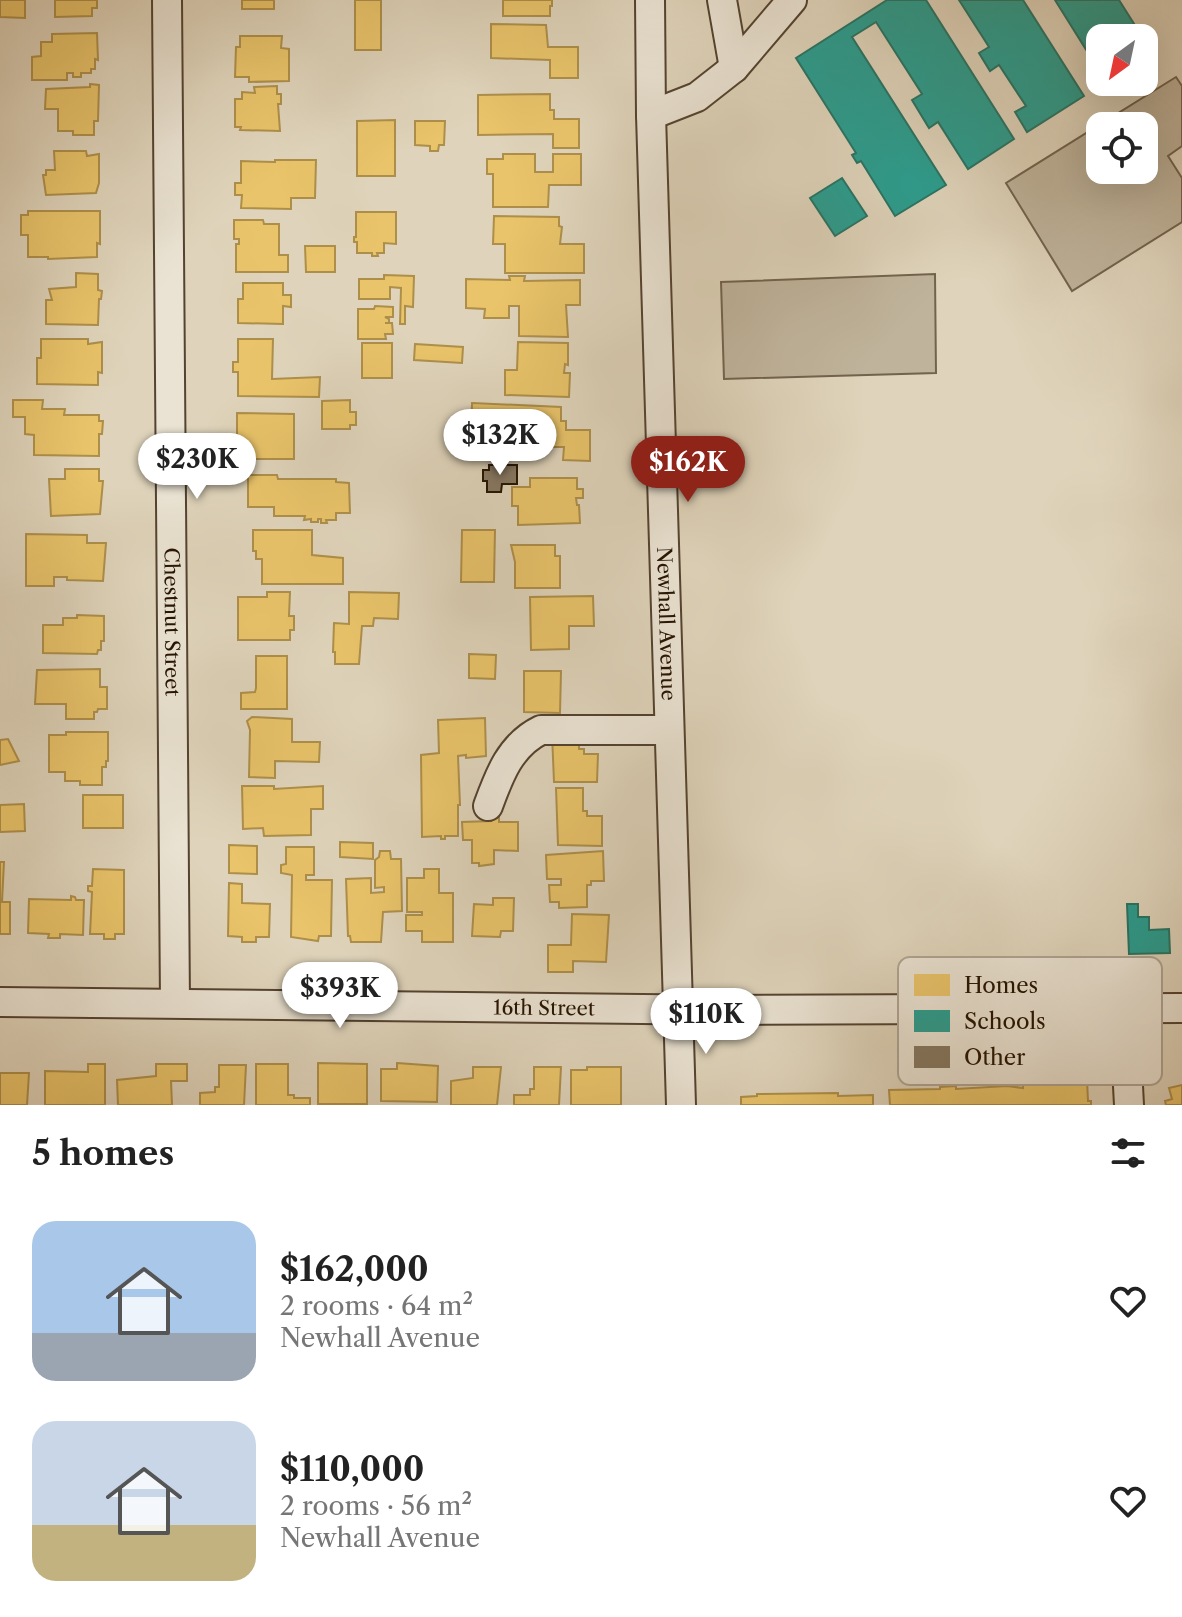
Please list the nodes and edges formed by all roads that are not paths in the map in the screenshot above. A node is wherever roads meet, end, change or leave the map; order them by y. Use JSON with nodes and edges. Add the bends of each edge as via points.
{"nodes":[{"id":1,"x":167,"y":0,"type":"edge"},
{"id":2,"x":650,"y":0,"type":"edge"},
{"id":3,"x":722,"y":0,"type":"edge"},
{"id":4,"x":792,"y":0,"type":"edge"},
{"id":5,"x":734,"y":68,"type":"junction"},
{"id":6,"x":651,"y":115,"type":"junction"},
{"id":7,"x":668,"y":730,"type":"junction"},
{"id":8,"x":488,"y":806,"type":"dead end"},
{"id":9,"x":0,"y":1002,"type":"edge"},
{"id":10,"x":175,"y":1003,"type":"junction"},
{"id":11,"x":679,"y":1008,"type":"junction"},
{"id":12,"x":1182,"y":1008,"type":"edge"},
{"id":13,"x":898,"y":1009,"type":"edge"},
{"id":14,"x":1162,"y":1009,"type":"edge"},
{"id":15,"x":1128,"y":1085,"type":"edge"},
{"id":16,"x":681,"y":1105,"type":"edge"},
{"id":17,"x":1129,"y":1105,"type":"edge"}],
"edges":[{"from":1,"to":10,"type":"street","name":"Chestnut Street"},
{"from":2,"to":6,"type":"street","name":"Newhall Avenue"},
{"from":3,"to":5,"type":"street"},
{"from":4,"to":5,"type":"street"},
{"from":5,"to":6,"type":"street","via":[[697,97]]},
{"from":6,"to":7,"type":"street","name":"Newhall Avenue"},
{"from":7,"to":8,"type":"street","via":[[541,730],[503,766]]},
{"from":7,"to":11,"type":"street","name":"Newhall Avenue"},
{"from":9,"to":10,"type":"street","name":"16th Street"},
{"from":10,"to":11,"type":"street","name":"16th Street"},
{"from":11,"to":13,"type":"street","name":"16th Street"},
{"from":11,"to":16,"type":"street","name":"Newhall Avenue"},
{"from":12,"to":14,"type":"street","name":"16th Street"},
{"from":15,"to":17,"type":"street"}]}
